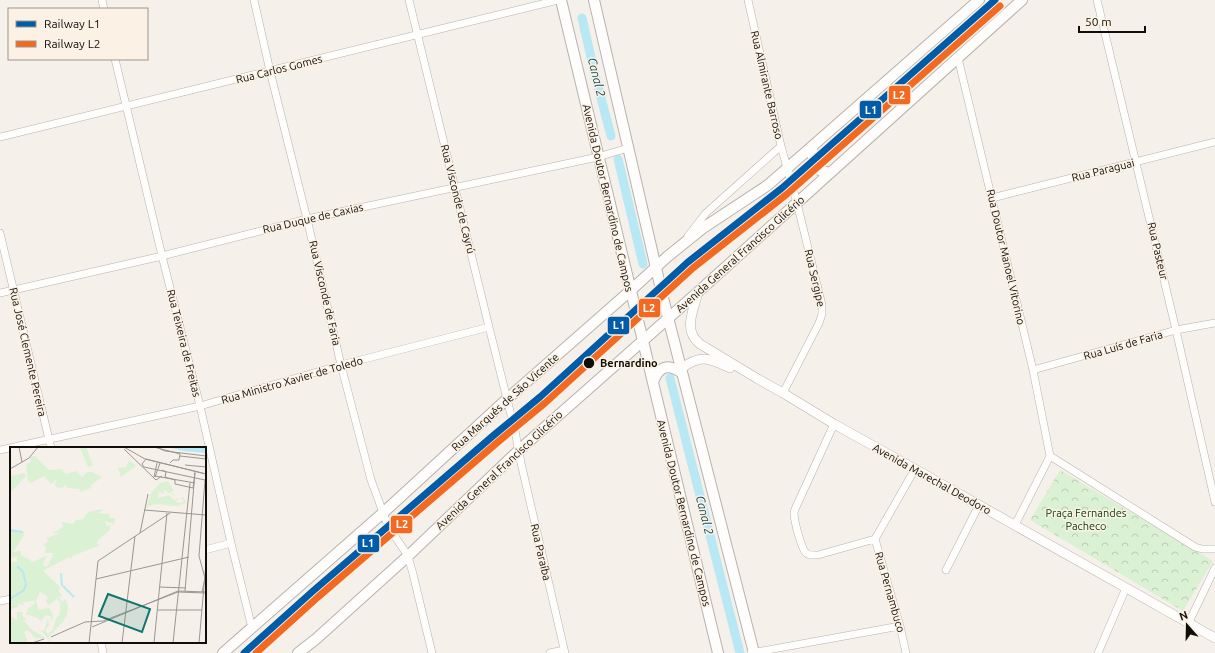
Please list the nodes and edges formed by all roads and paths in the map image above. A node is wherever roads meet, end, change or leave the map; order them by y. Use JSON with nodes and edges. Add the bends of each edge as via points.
{"nodes":[{"id":1,"x":254,"y":0,"type":"edge"},
{"id":2,"x":409,"y":0,"type":"edge"},
{"id":3,"x":559,"y":0,"type":"edge"},
{"id":4,"x":594,"y":0,"type":"edge"},
{"id":5,"x":748,"y":0,"type":"edge"},
{"id":6,"x":979,"y":0,"type":"edge"},
{"id":7,"x":1022,"y":0,"type":"edge"},
{"id":8,"x":1097,"y":0,"type":"edge"},
{"id":9,"x":418,"y":35,"type":"junction"},
{"id":10,"x":958,"y":58,"type":"junction"},
{"id":11,"x":115,"y":60,"type":"edge"},
{"id":12,"x":270,"y":71,"type":"junction"},
{"id":13,"x":126,"y":106,"type":"junction"},
{"id":14,"x":0,"y":138,"type":"edge"},
{"id":15,"x":1215,"y":142,"type":"edge"},
{"id":16,"x":781,"y":146,"type":"junction"},
{"id":17,"x":628,"y":148,"type":"junction"},
{"id":18,"x":812,"y":148,"type":"junction"},
{"id":19,"x":598,"y":157,"type":"junction"},
{"id":20,"x":1136,"y":161,"type":"junction"},
{"id":21,"x":788,"y":169,"type":"junction"},
{"id":22,"x":831,"y":172,"type":"junction"},
{"id":23,"x":455,"y":187,"type":"junction"},
{"id":24,"x":992,"y":198,"type":"junction"},
{"id":25,"x":797,"y":203,"type":"junction"},
{"id":26,"x":307,"y":219,"type":"junction"},
{"id":27,"x":0,"y":233,"type":"edge"},
{"id":28,"x":680,"y":246,"type":"junction"},
{"id":29,"x":162,"y":256,"type":"junction"},
{"id":30,"x":656,"y":268,"type":"junction"},
{"id":31,"x":14,"y":289,"type":"junction"},
{"id":32,"x":630,"y":291,"type":"junction"},
{"id":33,"x":0,"y":292,"type":"edge"},
{"id":34,"x":698,"y":292,"type":"junction"},
{"id":35,"x":668,"y":318,"type":"junction"},
{"id":36,"x":1215,"y":323,"type":"edge"},
{"id":37,"x":489,"y":327,"type":"junction"},
{"id":38,"x":1176,"y":330,"type":"junction"},
{"id":39,"x":642,"y":341,"type":"junction"},
{"id":40,"x":341,"y":365,"type":"junction"},
{"id":41,"x":1033,"y":370,"type":"junction"},
{"id":42,"x":682,"y":371,"type":"junction"},
{"id":43,"x":758,"y":379,"type":"junction"},
{"id":44,"x":652,"y":382,"type":"junction"},
{"id":45,"x":783,"y":393,"type":"junction"},
{"id":46,"x":507,"y":399,"type":"junction"},
{"id":47,"x":200,"y":406,"type":"junction"},
{"id":48,"x":834,"y":424,"type":"junction"},
{"id":49,"x":49,"y":439,"type":"junction"},
{"id":50,"x":13,"y":447,"type":"edge"},
{"id":51,"x":51,"y":447,"type":"edge"},
{"id":52,"x":10,"y":448,"type":"edge"},
{"id":53,"x":0,"y":450,"type":"edge"},
{"id":54,"x":518,"y":451,"type":"junction"},
{"id":55,"x":1050,"y":456,"type":"junction"},
{"id":56,"x":915,"y":469,"type":"junction"},
{"id":57,"x":1215,"y":502,"type":"edge"},
{"id":58,"x":979,"y":505,"type":"junction"},
{"id":59,"x":384,"y":512,"type":"junction"},
{"id":60,"x":1015,"y":525,"type":"junction"},
{"id":61,"x":875,"y":539,"type":"junction"},
{"id":62,"x":231,"y":543,"type":"junction"},
{"id":63,"x":1215,"y":549,"type":"edge"},
{"id":64,"x":206,"y":550,"type":"edge"},
{"id":65,"x":408,"y":556,"type":"junction"},
{"id":66,"x":1215,"y":568,"type":"edge"},
{"id":67,"x":946,"y":570,"type":"dead end"},
{"id":68,"x":1126,"y":588,"type":"junction"},
{"id":69,"x":10,"y":599,"type":"edge"},
{"id":70,"x":0,"y":601,"type":"edge"},
{"id":71,"x":1188,"y":624,"type":"junction"},
{"id":72,"x":900,"y":626,"type":"junction"},
{"id":73,"x":252,"y":628,"type":"junction"},
{"id":74,"x":1215,"y":638,"type":"edge"},
{"id":75,"x":101,"y":643,"type":"edge"},
{"id":76,"x":565,"y":651,"type":"edge"},
{"id":77,"x":104,"y":653,"type":"edge"},
{"id":78,"x":223,"y":653,"type":"edge"},
{"id":79,"x":298,"y":653,"type":"edge"},
{"id":80,"x":432,"y":653,"type":"edge"},
{"id":81,"x":550,"y":653,"type":"edge"},
{"id":82,"x":718,"y":653,"type":"edge"},
{"id":83,"x":753,"y":653,"type":"edge"},
{"id":84,"x":906,"y":653,"type":"edge"},
{"id":85,"x":1098,"y":653,"type":"edge"}],
"edges":[{"from":1,"to":12,"type":"street","name":"Rua Visconde de Faria"},
{"from":2,"to":9,"type":"street","name":"Rua Visconde de Cayrú"},
{"from":3,"to":9,"type":"street","name":"Rua Carlos Gomes"},
{"from":3,"to":19,"type":"main road","name":"Avenida Doutor Bernardino de Campos"},
{"from":4,"to":17,"type":"main road"},
{"from":5,"to":16,"type":"street","name":"Rua Almirante Barroso"},
{"from":6,"to":18,"type":"main road"},
{"from":7,"to":10,"type":"main road","name":"Avenida General Francisco Glicério"},
{"from":8,"to":20,"type":"street","name":"Rua Pasteur"},
{"from":9,"to":12,"type":"street","name":"Rua Carlos Gomes"},
{"from":9,"to":23,"type":"street","name":"Rua Visconde de Cayrú"},
{"from":10,"to":22,"type":"main road","name":"Avenida General Francisco Glicério"},
{"from":10,"to":24,"type":"street","name":"Rua Doutor Manoel Vitorino"},
{"from":11,"to":13,"type":"street","name":"Rua Teixeira de Freitas"},
{"from":12,"to":13,"type":"street","name":"Rua Carlos Gomes"},
{"from":12,"to":26,"type":"street","name":"Rua Visconde de Faria"},
{"from":13,"to":14,"type":"street","name":"Rua Carlos Gomes"},
{"from":13,"to":29,"type":"street","name":"Rua Teixeira de Freitas"},
{"from":15,"to":20,"type":"street","name":"Rua Paraguai"},
{"from":16,"to":21,"type":"street","name":"Rua Almirante Barroso"},
{"from":16,"to":28,"type":"street","name":"Rua Marquês de São Vicente","via":[[706,213]]},
{"from":17,"to":19,"type":"street","name":"Rua Duque de Caxias"},
{"from":17,"to":30,"type":"main road"},
{"from":18,"to":21,"type":"main road"},
{"from":18,"to":22,"type":"main road","via":[[812,158],[816,166],[822,171]]},
{"from":19,"to":23,"type":"street","name":"Rua Duque de Caxias"},
{"from":19,"to":32,"type":"main road","name":"Avenida Doutor Bernardino de Campos"},
{"from":20,"to":24,"type":"street","name":"Rua Paraguai"},
{"from":20,"to":38,"type":"street","name":"Rua Pasteur"},
{"from":21,"to":25,"type":"street","name":"Rua Almirante Barroso"},
{"from":21,"to":28,"type":"main road","via":[[761,191],[702,228]]},
{"from":22,"to":25,"type":"main road","name":"Avenida General Francisco Glicério"},
{"from":23,"to":26,"type":"street","name":"Rua Duque de Caxias"},
{"from":23,"to":37,"type":"street","name":"Rua Visconde de Cayrú"},
{"from":24,"to":41,"type":"street","name":"Rua Doutor Manoel Vitorino"},
{"from":25,"to":34,"type":"main road","name":"Avenida General Francisco Glicério"},
{"from":25,"to":45,"type":"street","name":"Rua Sergipe","via":[[823,310],[819,323]]},
{"from":26,"to":29,"type":"street","name":"Rua Duque de Caxias"},
{"from":26,"to":40,"type":"street","name":"Rua Visconde de Faria"},
{"from":27,"to":31,"type":"street","name":"Rua José Clemente Pereira"},
{"from":28,"to":30,"type":"main road","name":"Rua Marquês de São Vicente"},
{"from":29,"to":31,"type":"street","name":"Rua Duque de Caxias"},
{"from":29,"to":47,"type":"street","name":"Rua Teixeira de Freitas"},
{"from":30,"to":32,"type":"main road","name":"Rua Marquês de São Vicente"},
{"from":30,"to":35,"type":"main road"},
{"from":31,"to":33,"type":"street","name":"Rua Duque de Caxias"},
{"from":31,"to":49,"type":"street","name":"Rua José Clemente Pereira"},
{"from":32,"to":39,"type":"main road","name":"Avenida Doutor Bernardino de Campos"},
{"from":32,"to":46,"type":"main road","name":"Rua Marquês de São Vicente"},
{"from":34,"to":35,"type":"main road","name":"Avenida General Francisco Glicério"},
{"from":34,"to":43,"type":"street","name":"Avenida Marechal Deodoro","via":[[690,326],[695,339]]},
{"from":35,"to":39,"type":"main road","name":"Avenida General Francisco Glicério"},
{"from":35,"to":42,"type":"main road"},
{"from":36,"to":38,"type":"street","name":"Rua Luís de Faria"},
{"from":37,"to":40,"type":"street","name":"Rua Ministro Xavier de Toledo"},
{"from":37,"to":46,"type":"street","name":"Rua Visconde de Cayrú"},
{"from":38,"to":41,"type":"street","name":"Rua Luís de Faria"},
{"from":38,"to":57,"type":"street","name":"Rua Pasteur"},
{"from":39,"to":44,"type":"main road","name":"Avenida Doutor Bernardino de Campos"},
{"from":39,"to":54,"type":"main road","name":"Avenida General Francisco Glicério"},
{"from":40,"to":47,"type":"street","name":"Rua Ministro Xavier de Toledo"},
{"from":40,"to":59,"type":"street","name":"Rua Visconde de Faria","via":[[371,480]]},
{"from":41,"to":55,"type":"street","name":"Rua Doutor Manoel Vitorino"},
{"from":42,"to":43,"type":"street","via":[[694,360],[703,358]]},
{"from":42,"to":44,"type":"main road","via":[[661,368]]},
{"from":42,"to":83,"type":"main road"},
{"from":43,"to":45,"type":"street","name":"Avenida Marechal Deodoro"},
{"from":44,"to":82,"type":"main road","name":"Avenida Doutor Bernardino de Campos"},
{"from":45,"to":48,"type":"street","name":"Avenida Marechal Deodoro"},
{"from":46,"to":54,"type":"street","name":"Rua Paraíba"},
{"from":46,"to":59,"type":"main road","name":"Rua Marquês de São Vicente"},
{"from":47,"to":49,"type":"street","name":"Rua Ministro Xavier de Toledo"},
{"from":47,"to":62,"type":"street","name":"Rua Teixeira de Freitas"},
{"from":48,"to":56,"type":"street","name":"Avenida Marechal Deodoro"},
{"from":48,"to":61,"type":"street","via":[[794,513],[803,547],[810,556]]},
{"from":49,"to":50,"type":"street","name":"Rua Ministro Xavier de Toledo"},
{"from":49,"to":51,"type":"street","name":"Rua José Clemente Pereira"},
{"from":52,"to":53,"type":"street","name":"Rua Ministro Xavier de Toledo"},
{"from":54,"to":65,"type":"main road","name":"Avenida General Francisco Glicério"},
{"from":54,"to":76,"type":"street","name":"Rua Paraíba"},
{"from":55,"to":60,"type":"street"},
{"from":55,"to":63,"type":"street","via":[[1195,547]]},
{"from":56,"to":58,"type":"street","name":"Avenida Marechal Deodoro"},
{"from":56,"to":61,"type":"street","name":"Rua Pernambuco"},
{"from":58,"to":60,"type":"street","name":"Avenida Marechal Deodoro"},
{"from":58,"to":67,"type":"street"},
{"from":59,"to":65,"type":"street","name":"Rua Visconde de Faria","via":[[388,526]]},
{"from":59,"to":73,"type":"main road","name":"Rua Marquês de São Vicente"},
{"from":60,"to":68,"type":"street","name":"Avenida Marechal Deodoro"},
{"from":61,"to":72,"type":"street","name":"Rua Pernambuco"},
{"from":62,"to":64,"type":"street"},
{"from":62,"to":73,"type":"street","name":"Rua Teixeira de Freitas"},
{"from":65,"to":79,"type":"main road","name":"Avenida General Francisco Glicério"},
{"from":65,"to":80,"type":"street","name":"Rua Visconde de Faria"},
{"from":66,"to":71,"type":"street"},
{"from":68,"to":71,"type":"street","name":"Avenida Marechal Deodoro"},
{"from":68,"to":85,"type":"street"},
{"from":69,"to":70,"type":"street"},
{"from":71,"to":74,"type":"street","name":"Avenida Marechal Deodoro"},
{"from":72,"to":83,"type":"street"},
{"from":72,"to":84,"type":"street","name":"Rua Pernambuco"},
{"from":73,"to":78,"type":"main road","name":"Rua Marquês de São Vicente"},
{"from":75,"to":77,"type":"street"},
{"from":76,"to":81,"type":"street"}]}
